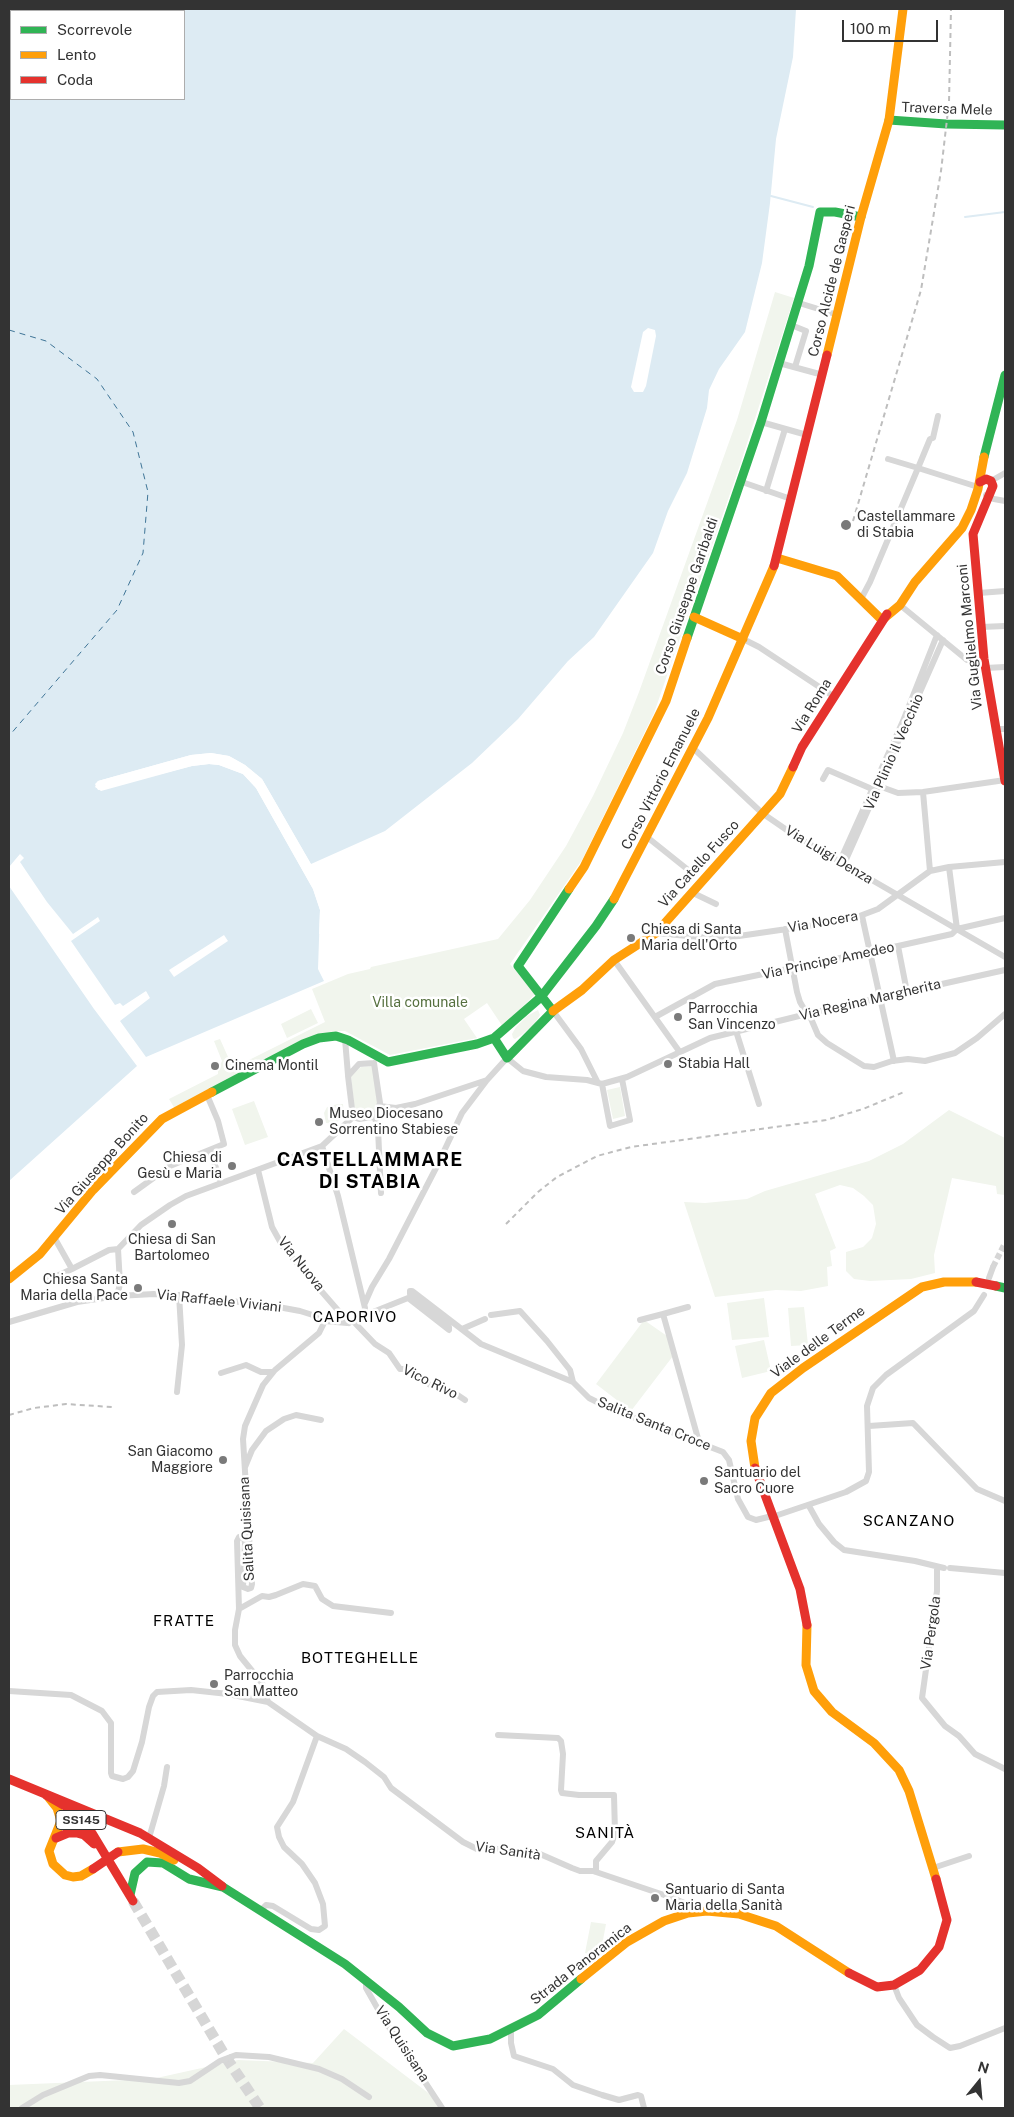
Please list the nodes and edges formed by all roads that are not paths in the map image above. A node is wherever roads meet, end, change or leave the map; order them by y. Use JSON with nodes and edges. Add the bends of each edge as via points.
{"nodes":[{"id":1,"x":903,"y":9,"type":"edge"},
{"id":2,"x":888,"y":120,"type":"junction"},
{"id":3,"x":1005,"y":125,"type":"edge"},
{"id":4,"x":861,"y":217,"type":"junction"},
{"id":5,"x":799,"y":303,"type":"junction"},
{"id":6,"x":838,"y":315,"type":"junction"},
{"id":7,"x":791,"y":325,"type":"junction"},
{"id":8,"x":779,"y":363,"type":"junction"},
{"id":9,"x":795,"y":367,"type":"junction"},
{"id":10,"x":823,"y":375,"type":"junction"},
{"id":11,"x":1005,"y":375,"type":"edge"},
{"id":12,"x":938,"y":416,"type":"dead end"},
{"id":13,"x":761,"y":422,"type":"junction"},
{"id":14,"x":785,"y":429,"type":"junction"},
{"id":15,"x":807,"y":435,"type":"junction"},
{"id":16,"x":888,"y":459,"type":"dead end"},
{"id":17,"x":918,"y":468,"type":"junction"},
{"id":18,"x":1005,"y":473,"type":"edge"},
{"id":19,"x":991,"y":481,"type":"joint"},
{"id":20,"x":742,"y":482,"type":"junction"},
{"id":21,"x":984,"y":491,"type":"junction"},
{"id":22,"x":766,"y":492,"type":"junction"},
{"id":23,"x":791,"y":499,"type":"junction"},
{"id":24,"x":1005,"y":501,"type":"edge"},
{"id":25,"x":972,"y":510,"type":"junction"},
{"id":26,"x":983,"y":514,"type":"junction"},
{"id":27,"x":962,"y":528,"type":"junction"},
{"id":28,"x":973,"y":534,"type":"junction"},
{"id":29,"x":777,"y":558,"type":"junction"},
{"id":30,"x":1005,"y":591,"type":"edge"},
{"id":31,"x":979,"y":593,"type":"junction"},
{"id":32,"x":861,"y":599,"type":"junction"},
{"id":33,"x":900,"y":605,"type":"junction"},
{"id":34,"x":694,"y":617,"type":"junction"},
{"id":35,"x":885,"y":617,"type":"junction"},
{"id":36,"x":1005,"y":626,"type":"edge"},
{"id":37,"x":981,"y":627,"type":"junction"},
{"id":38,"x":742,"y":638,"type":"junction"},
{"id":39,"x":940,"y":638,"type":"junction"},
{"id":40,"x":985,"y":664,"type":"junction"},
{"id":41,"x":1005,"y":667,"type":"edge"},
{"id":42,"x":834,"y":696,"type":"junction"},
{"id":43,"x":995,"y":729,"type":"junction"},
{"id":44,"x":1005,"y":729,"type":"edge"},
{"id":45,"x":693,"y":748,"type":"junction"},
{"id":46,"x":823,"y":779,"type":"dead end"},
{"id":47,"x":1005,"y":780,"type":"edge"},
{"id":48,"x":875,"y":787,"type":"junction"},
{"id":49,"x":923,"y":792,"type":"junction"},
{"id":50,"x":762,"y":813,"type":"junction"},
{"id":51,"x":647,"y":837,"type":"junction"},
{"id":52,"x":1005,"y":862,"type":"edge"},
{"id":53,"x":842,"y":863,"type":"junction"},
{"id":54,"x":949,"y":867,"type":"junction"},
{"id":55,"x":930,"y":871,"type":"junction"},
{"id":56,"x":692,"y":873,"type":"dead end"},
{"id":57,"x":691,"y":892,"type":"junction"},
{"id":58,"x":896,"y":896,"type":"junction"},
{"id":59,"x":716,"y":904,"type":"dead end"},
{"id":60,"x":862,"y":916,"type":"junction"},
{"id":61,"x":1005,"y":918,"type":"edge"},
{"id":62,"x":785,"y":929,"type":"junction"},
{"id":63,"x":957,"y":929,"type":"junction"},
{"id":64,"x":656,"y":933,"type":"junction"},
{"id":65,"x":898,"y":946,"type":"junction"},
{"id":66,"x":871,"y":951,"type":"junction"},
{"id":67,"x":1005,"y":958,"type":"edge"},
{"id":68,"x":614,"y":960,"type":"junction"},
{"id":69,"x":791,"y":968,"type":"junction"},
{"id":70,"x":1005,"y":970,"type":"edge"},
{"id":71,"x":907,"y":992,"type":"junction"},
{"id":72,"x":541,"y":997,"type":"junction"},
{"id":73,"x":881,"y":998,"type":"junction"},
{"id":74,"x":553,"y":1011,"type":"junction"},
{"id":75,"x":808,"y":1014,"type":"junction"},
{"id":76,"x":1005,"y":1014,"type":"edge"},
{"id":77,"x":655,"y":1017,"type":"junction"},
{"id":78,"x":736,"y":1032,"type":"junction"},
{"id":79,"x":341,"y":1038,"type":"junction"},
{"id":80,"x":494,"y":1038,"type":"junction"},
{"id":81,"x":679,"y":1051,"type":"junction"},
{"id":82,"x":507,"y":1058,"type":"junction"},
{"id":83,"x":376,"y":1060,"type":"junction"},
{"id":84,"x":894,"y":1061,"type":"junction"},
{"id":85,"x":348,"y":1076,"type":"junction"},
{"id":86,"x":622,"y":1079,"type":"junction"},
{"id":87,"x":487,"y":1080,"type":"junction"},
{"id":88,"x":600,"y":1083,"type":"junction"},
{"id":89,"x":207,"y":1095,"type":"junction"},
{"id":90,"x":759,"y":1104,"type":"dead end"},
{"id":91,"x":379,"y":1106,"type":"junction"},
{"id":92,"x":374,"y":1115,"type":"junction"},
{"id":93,"x":353,"y":1117,"type":"junction"},
{"id":94,"x":322,"y":1146,"type":"junction"},
{"id":95,"x":210,"y":1150,"type":"junction"},
{"id":96,"x":258,"y":1170,"type":"junction"},
{"id":97,"x":221,"y":1183,"type":"junction"},
{"id":98,"x":134,"y":1192,"type":"dead end"},
{"id":99,"x":381,"y":1194,"type":"dead end"},
{"id":100,"x":54,"y":1237,"type":"junction"},
{"id":101,"x":118,"y":1249,"type":"junction"},
{"id":102,"x":74,"y":1268,"type":"junction"},
{"id":103,"x":993,"y":1268,"type":"tunnel mouth"},
{"id":104,"x":989,"y":1278,"type":"dead end"},
{"id":105,"x":9,"y":1279,"type":"edge"},
{"id":106,"x":46,"y":1281,"type":"dead end"},
{"id":107,"x":1001,"y":1287,"type":"edge"},
{"id":108,"x":179,"y":1295,"type":"junction"},
{"id":109,"x":984,"y":1295,"type":"dead end"},
{"id":110,"x":117,"y":1296,"type":"junction"},
{"id":111,"x":365,"y":1303,"type":"junction"},
{"id":112,"x":688,"y":1307,"type":"dead end"},
{"id":113,"x":663,"y":1314,"type":"junction"},
{"id":114,"x":363,"y":1316,"type":"junction"},
{"id":115,"x":640,"y":1320,"type":"dead end"},
{"id":116,"x":325,"y":1321,"type":"junction"},
{"id":117,"x":9,"y":1322,"type":"edge"},
{"id":118,"x":351,"y":1322,"type":"junction"},
{"id":119,"x":462,"y":1329,"type":"junction"},
{"id":120,"x":221,"y":1373,"type":"dead end"},
{"id":121,"x":271,"y":1373,"type":"junction"},
{"id":122,"x":573,"y":1382,"type":"junction"},
{"id":123,"x":177,"y":1392,"type":"dead end"},
{"id":124,"x":465,"y":1400,"type":"dead end"},
{"id":125,"x":321,"y":1420,"type":"dead end"},
{"id":126,"x":869,"y":1426,"type":"junction"},
{"id":127,"x":700,"y":1442,"type":"junction"},
{"id":128,"x":244,"y":1470,"type":"junction"},
{"id":129,"x":1005,"y":1501,"type":"edge"},
{"id":130,"x":809,"y":1506,"type":"junction"},
{"id":131,"x":772,"y":1516,"type":"junction"},
{"id":132,"x":944,"y":1568,"type":"junction"},
{"id":133,"x":1005,"y":1573,"type":"edge"},
{"id":134,"x":239,"y":1609,"type":"junction"},
{"id":135,"x":391,"y":1613,"type":"dead end"},
{"id":136,"x":9,"y":1691,"type":"edge"},
{"id":137,"x":268,"y":1702,"type":"junction"},
{"id":138,"x":498,"y":1735,"type":"dead end"},
{"id":139,"x":317,"y":1736,"type":"junction"},
{"id":140,"x":167,"y":1767,"type":"dead end"},
{"id":141,"x":1005,"y":1769,"type":"edge"},
{"id":142,"x":9,"y":1779,"type":"edge"},
{"id":143,"x":46,"y":1795,"type":"junction"},
{"id":144,"x":56,"y":1838,"type":"junction"},
{"id":145,"x":149,"y":1838,"type":"junction"},
{"id":146,"x":107,"y":1855,"type":"junction"},
{"id":147,"x":969,"y":1856,"type":"dead end"},
{"id":148,"x":933,"y":1868,"type":"junction"},
{"id":149,"x":596,"y":1872,"type":"junction"},
{"id":150,"x":222,"y":1887,"type":"junction"},
{"id":151,"x":260,"y":1910,"type":"junction"},
{"id":152,"x":695,"y":1912,"type":"junction"},
{"id":153,"x":366,"y":1979,"type":"junction"},
{"id":154,"x":894,"y":1985,"type":"junction"},
{"id":155,"x":511,"y":2028,"type":"junction"},
{"id":156,"x":1005,"y":2028,"type":"edge"},
{"id":157,"x":369,"y":2097,"type":"dead end"},
{"id":158,"x":22,"y":2108,"type":"edge"},
{"id":159,"x":442,"y":2108,"type":"edge"},
{"id":160,"x":644,"y":2108,"type":"edge"}],
"edges":[{"from":1,"to":2,"type":"main road","name":"Corso Alcide de Gasperi"},
{"from":2,"to":3,"type":"main road","name":"Traversa Mele"},
{"from":2,"to":4,"type":"main road","name":"Corso Alcide de Gasperi"},
{"from":4,"to":5,"type":"main road","name":"Corso Giuseppe Garibaldi","via":[[820,212]]},
{"from":4,"to":6,"type":"main road","name":"Corso Alcide de Gasperi"},
{"from":5,"to":6,"type":"street"},
{"from":5,"to":7,"type":"main road","name":"Corso Giuseppe Garibaldi"},
{"from":6,"to":10,"type":"main road","name":"Corso Alcide de Gasperi"},
{"from":7,"to":8,"type":"main road","name":"Corso Giuseppe Garibaldi"},
{"from":7,"to":9,"type":"street","via":[[806,331]]},
{"from":8,"to":9,"type":"street"},
{"from":8,"to":13,"type":"main road","name":"Corso Giuseppe Garibaldi"},
{"from":9,"to":10,"type":"street"},
{"from":10,"to":15,"type":"main road","name":"Corso Alcide de Gasperi"},
{"from":11,"to":21,"type":"main road","via":[[980,475]]},
{"from":12,"to":17,"type":"street","via":[[933,438]]},
{"from":13,"to":14,"type":"street"},
{"from":13,"to":20,"type":"main road","name":"Corso Giuseppe Garibaldi"},
{"from":14,"to":15,"type":"street"},
{"from":14,"to":22,"type":"street"},
{"from":15,"to":23,"type":"main road","name":"Corso Alcide de Gasperi"},
{"from":16,"to":17,"type":"street"},
{"from":17,"to":21,"type":"street"},
{"from":17,"to":32,"type":"street"},
{"from":18,"to":19,"type":"street"},
{"from":19,"to":21,"type":"main road","via":[[986,479]]},
{"from":20,"to":22,"type":"street"},
{"from":20,"to":34,"type":"main road","name":"Corso Giuseppe Garibaldi"},
{"from":21,"to":24,"type":"street"},
{"from":21,"to":25,"type":"main road","name":"Via Roma"},
{"from":21,"to":26,"type":"main road"},
{"from":22,"to":23,"type":"street"},
{"from":23,"to":29,"type":"main road","name":"Corso Alcide de Gasperi"},
{"from":25,"to":26,"type":"main road","via":[[974,514]]},
{"from":25,"to":27,"type":"main road","name":"Via Roma"},
{"from":26,"to":28,"type":"main road"},
{"from":27,"to":28,"type":"main road"},
{"from":27,"to":33,"type":"main road","name":"Via Roma","via":[[915,582]]},
{"from":28,"to":31,"type":"main road","name":"Via Guglielmo Marconi"},
{"from":29,"to":32,"type":"main road","via":[[837,576]]},
{"from":29,"to":38,"type":"main road","name":"Corso Vittorio Emanuele"},
{"from":30,"to":31,"type":"street"},
{"from":31,"to":37,"type":"main road","name":"Via Guglielmo Marconi"},
{"from":32,"to":35,"type":"main road"},
{"from":33,"to":35,"type":"main road","name":"Via Roma"},
{"from":33,"to":39,"type":"street"},
{"from":34,"to":38,"type":"main road"},
{"from":34,"to":72,"type":"main road","name":"Corso Giuseppe Garibaldi","via":[[666,701],[592,852],[518,966]]},
{"from":35,"to":42,"type":"main road","name":"Via Roma"},
{"from":36,"to":37,"type":"street"},
{"from":37,"to":40,"type":"main road","name":"Via Guglielmo Marconi"},
{"from":38,"to":42,"type":"street"},
{"from":38,"to":45,"type":"main road","name":"Corso Vittorio Emanuele"},
{"from":39,"to":40,"type":"street","via":[[967,660]]},
{"from":39,"to":48,"type":"street","name":"Via Plinio il Vecchio"},
{"from":40,"to":41,"type":"street"},
{"from":40,"to":43,"type":"main road","name":"Via Guglielmo Marconi"},
{"from":42,"to":50,"type":"main road","name":"Via Roma","via":[[802,747],[780,794]]},
{"from":43,"to":44,"type":"street"},
{"from":43,"to":47,"type":"main road","name":"Via Guglielmo Marconi"},
{"from":45,"to":50,"type":"street","name":"Via Luigi Denza"},
{"from":45,"to":51,"type":"main road","name":"Corso Vittorio Emanuele"},
{"from":46,"to":48,"type":"street","via":[[828,770]]},
{"from":47,"to":49,"type":"street"},
{"from":48,"to":49,"type":"street","via":[[898,793]]},
{"from":48,"to":53,"type":"street","name":"Via Plinio il Vecchio"},
{"from":49,"to":55,"type":"street"},
{"from":50,"to":53,"type":"street","name":"Via Luigi Denza"},
{"from":50,"to":57,"type":"main road","name":"Via Catello Fusco"},
{"from":51,"to":56,"type":"street"},
{"from":51,"to":72,"type":"main road","name":"Corso Vittorio Emanuele","via":[[620,890]]},
{"from":52,"to":54,"type":"street","name":"Via Nocera"},
{"from":53,"to":58,"type":"street","name":"Via Luigi Denza"},
{"from":54,"to":55,"type":"street","name":"Via Nocera"},
{"from":54,"to":63,"type":"street"},
{"from":55,"to":58,"type":"street","name":"Via Nocera"},
{"from":57,"to":59,"type":"street"},
{"from":57,"to":64,"type":"main road","name":"Via Catello Fusco"},
{"from":58,"to":60,"type":"street","name":"Via Nocera","via":[[878,910]]},
{"from":58,"to":63,"type":"street","name":"Via Luigi Denza"},
{"from":60,"to":62,"type":"street","name":"Via Nocera"},
{"from":60,"to":66,"type":"street"},
{"from":61,"to":63,"type":"street","name":"Via Principe Amedeo"},
{"from":62,"to":64,"type":"street","name":"Via Nocera","via":[[708,938]]},
{"from":62,"to":69,"type":"street"},
{"from":63,"to":65,"type":"street","name":"Via Principe Amedeo","via":[[952,934]]},
{"from":63,"to":67,"type":"street","name":"Via Luigi Denza"},
{"from":64,"to":68,"type":"main road","name":"Via Catello Fusco"},
{"from":65,"to":66,"type":"street","name":"Via Principe Amedeo"},
{"from":65,"to":71,"type":"street"},
{"from":66,"to":69,"type":"street","name":"Via Principe Amedeo"},
{"from":66,"to":73,"type":"street"},
{"from":68,"to":74,"type":"main road","name":"Via Catello Fusco"},
{"from":68,"to":77,"type":"street"},
{"from":69,"to":75,"type":"street","via":[[800,1002]]},
{"from":69,"to":77,"type":"street","name":"Via Principe Amedeo","via":[[715,984]]},
{"from":70,"to":71,"type":"street","name":"Via Regina Margherita"},
{"from":71,"to":73,"type":"street","name":"Via Regina Margherita"},
{"from":72,"to":74,"type":"main road"},
{"from":72,"to":80,"type":"main road","name":"Corso Vittorio Emanuele"},
{"from":73,"to":75,"type":"street","name":"Via Regina Margherita"},
{"from":73,"to":84,"type":"street"},
{"from":74,"to":82,"type":"main road","name":"Via Catello Fusco"},
{"from":74,"to":88,"type":"street","via":[[581,1049]]},
{"from":75,"to":78,"type":"street","name":"Via Regina Margherita"},
{"from":75,"to":84,"type":"street","via":[[818,1035],[864,1066],[874,1067]]},
{"from":76,"to":84,"type":"street","via":[[978,1038],[955,1052],[925,1061]]},
{"from":77,"to":81,"type":"street"},
{"from":78,"to":81,"type":"street","name":"Via Regina Margherita","via":[[710,1038]]},
{"from":78,"to":90,"type":"street"},
{"from":79,"to":83,"type":"main road"},
{"from":79,"to":85,"type":"street"},
{"from":79,"to":89,"type":"main road","name":"Via Giuseppe Bonito","via":[[319,1038],[303,1044]]},
{"from":80,"to":82,"type":"main road"},
{"from":80,"to":83,"type":"main road","via":[[388,1062]]},
{"from":81,"to":86,"type":"street","name":"Via Regina Margherita"},
{"from":82,"to":87,"type":"street"},
{"from":82,"to":88,"type":"street","via":[[523,1071]]},
{"from":83,"to":85,"type":"street","via":[[359,1064]]},
{"from":83,"to":91,"type":"street"},
{"from":85,"to":93,"type":"street"},
{"from":86,"to":88,"type":"street","name":"Via Regina Margherita"},
{"from":86,"to":88,"type":"street","via":[[630,1120],[610,1126]]},
{"from":87,"to":91,"type":"street","via":[[415,1104],[396,1108]]},
{"from":87,"to":111,"type":"street","via":[[462,1113]]},
{"from":89,"to":95,"type":"street","via":[[225,1141],[222,1146]]},
{"from":89,"to":100,"type":"main road","name":"Via Giuseppe Bonito","via":[[162,1119],[93,1190]]},
{"from":91,"to":92,"type":"street"},
{"from":92,"to":93,"type":"street","via":[[359,1119]]},
{"from":92,"to":99,"type":"street","via":[[378,1129]]},
{"from":93,"to":94,"type":"street"},
{"from":94,"to":96,"type":"street"},
{"from":94,"to":111,"type":"street"},
{"from":95,"to":97,"type":"street"},
{"from":95,"to":98,"type":"street","via":[[170,1166]]},
{"from":96,"to":97,"type":"street"},
{"from":96,"to":118,"type":"street","name":"Via Nuova","via":[[272,1227],[283,1247]]},
{"from":97,"to":101,"type":"street","via":[[167,1207],[141,1225]]},
{"from":100,"to":102,"type":"street"},
{"from":100,"to":105,"type":"main road","name":"Via Giuseppe Bonito"},
{"from":101,"to":102,"type":"street","via":[[109,1250]]},
{"from":101,"to":110,"type":"street","via":[[120,1284]]},
{"from":102,"to":106,"type":"street"},
{"from":103,"to":104,"type":"street"},
{"from":107,"to":131,"type":"main road","name":"Viale delle Terme","bridge":true,"via":[[976,1282],[944,1282],[922,1287],[771,1393],[755,1418],[751,1441],[755,1470]]},
{"from":108,"to":110,"type":"street","name":"Via Raffaele Viviani"},
{"from":108,"to":116,"type":"street","name":"Via Raffaele Viviani","via":[[262,1304]]},
{"from":108,"to":123,"type":"street","via":[[182,1345]]},
{"from":109,"to":126,"type":"street","via":[[974,1311],[879,1381],[867,1406]]},
{"from":110,"to":117,"type":"street","name":"Via Raffaele Viviani","via":[[77,1302]]},
{"from":111,"to":114,"type":"street"},
{"from":112,"to":113,"type":"street"},
{"from":113,"to":115,"type":"street"},
{"from":113,"to":127,"type":"street"},
{"from":114,"to":118,"type":"street"},
{"from":114,"to":119,"type":"street","name":"Salita Santa Croce","via":[[408,1298],[449,1330],[410,1294],[412,1291]]},
{"from":116,"to":118,"type":"street"},
{"from":116,"to":121,"type":"street","name":"Salita Quisisana","via":[[318,1333]]},
{"from":118,"to":124,"type":"street","name":"Vico Rivo","via":[[389,1353],[400,1369],[410,1369],[430,1385]]},
{"from":119,"to":122,"type":"street","name":"Salita Santa Croce","via":[[482,1344]]},
{"from":119,"to":122,"type":"street","via":[[488,1317],[520,1311],[570,1370]]},
{"from":120,"to":121,"type":"street","via":[[246,1365],[259,1372]]},
{"from":121,"to":128,"type":"street","name":"Salita Quisisana","via":[[246,1426]]},
{"from":122,"to":127,"type":"street","name":"Salita Santa Croce","via":[[589,1398],[607,1407]]},
{"from":125,"to":128,"type":"street","via":[[296,1416],[284,1419],[266,1431],[252,1450]]},
{"from":126,"to":129,"type":"street","via":[[913,1423],[977,1489]]},
{"from":126,"to":130,"type":"street","via":[[869,1472],[866,1481]]},
{"from":127,"to":131,"type":"street","name":"Salita Santa Croce","via":[[726,1455],[738,1499],[748,1517],[756,1520]]},
{"from":128,"to":134,"type":"street","name":"Salita Quisisana","via":[[252,1584],[251,1588],[243,1587],[245,1543],[244,1538],[239,1537]]},
{"from":130,"to":131,"type":"street"},
{"from":130,"to":132,"type":"street","via":[[819,1524],[844,1550]]},
{"from":131,"to":148,"type":"main road","via":[[800,1589],[807,1622],[806,1665],[814,1691],[832,1712],[874,1744],[899,1770],[909,1791]]},
{"from":132,"to":133,"type":"street"},
{"from":132,"to":141,"type":"street","name":"Via Pergola","via":[[937,1591],[922,1698],[945,1726],[975,1754]]},
{"from":134,"to":135,"type":"street","via":[[262,1596],[269,1597],[303,1584],[315,1586],[322,1600],[333,1606]]},
{"from":134,"to":137,"type":"street","name":"Salita Quisisana","via":[[234,1630],[235,1644],[240,1656],[262,1683]]},
{"from":136,"to":137,"type":"street","via":[[71,1696],[102,1711],[112,1723],[111,1773],[123,1779],[128,1777],[134,1766],[153,1696],[161,1692],[191,1690]]},
{"from":137,"to":139,"type":"street"},
{"from":138,"to":149,"type":"street","via":[[558,1738],[563,1754],[562,1792],[612,1794],[615,1797],[615,1832],[612,1842],[596,1861]]},
{"from":139,"to":149,"type":"street","name":"Via Sanità","via":[[359,1757],[384,1777],[391,1788],[477,1849],[540,1854],[572,1868]]},
{"from":139,"to":151,"type":"street","via":[[293,1802],[277,1827],[284,1847],[302,1864],[315,1883],[323,1904],[325,1926],[319,1930],[311,1929],[273,1906],[266,1905]]},
{"from":140,"to":145,"type":"street"},
{"from":142,"to":143,"type":"main road","number":"SS145"},
{"from":143,"to":144,"type":"main road","via":[[60,1814]]},
{"from":143,"to":145,"type":"main road"},
{"from":143,"to":146,"type":"main road","number":"SS145","via":[[76,1815]]},
{"from":144,"to":146,"type":"main road","via":[[78,1832]]},
{"from":144,"to":150,"type":"main road","bridge":true,"via":[[49,1850],[50,1858],[59,1871],[73,1877],[81,1876],[118,1852],[134,1849],[160,1853]]},
{"from":145,"to":150,"type":"main road"},
{"from":146,"to":150,"type":"main road","number":"SS145","via":[[132,1898],[135,1873],[147,1862],[163,1863],[189,1879]]},
{"from":147,"to":148,"type":"street"},
{"from":148,"to":154,"type":"main road","via":[[947,1920],[939,1947],[920,1970]]},
{"from":149,"to":152,"type":"street","name":"Via Sanità","via":[[670,1897],[687,1904]]},
{"from":150,"to":151,"type":"main road","name":"Strada Panoramica"},
{"from":151,"to":153,"type":"main road","name":"Strada Panoramica"},
{"from":152,"to":154,"type":"main road","name":"Strada Panoramica","via":[[707,1910],[739,1914],[776,1926],[857,1978],[877,1987]]},
{"from":152,"to":155,"type":"main road","name":"Strada Panoramica","via":[[664,1921],[627,1942],[538,2015]]},
{"from":153,"to":155,"type":"main road","name":"Strada Panoramica","via":[[427,2033],[453,2046],[490,2039]]},
{"from":153,"to":159,"type":"street","name":"Via Quisisana","via":[[366,1988],[383,2018]]},
{"from":154,"to":156,"type":"street","via":[[918,2025],[950,2048]]},
{"from":155,"to":160,"type":"street","via":[[514,2056],[554,2069],[573,2085],[602,2095],[619,2100],[641,2096]]},
{"from":157,"to":158,"type":"street","via":[[342,2079],[319,2069],[269,2057],[236,2055],[220,2061],[190,2081],[89,2076],[43,2095]]}]}
